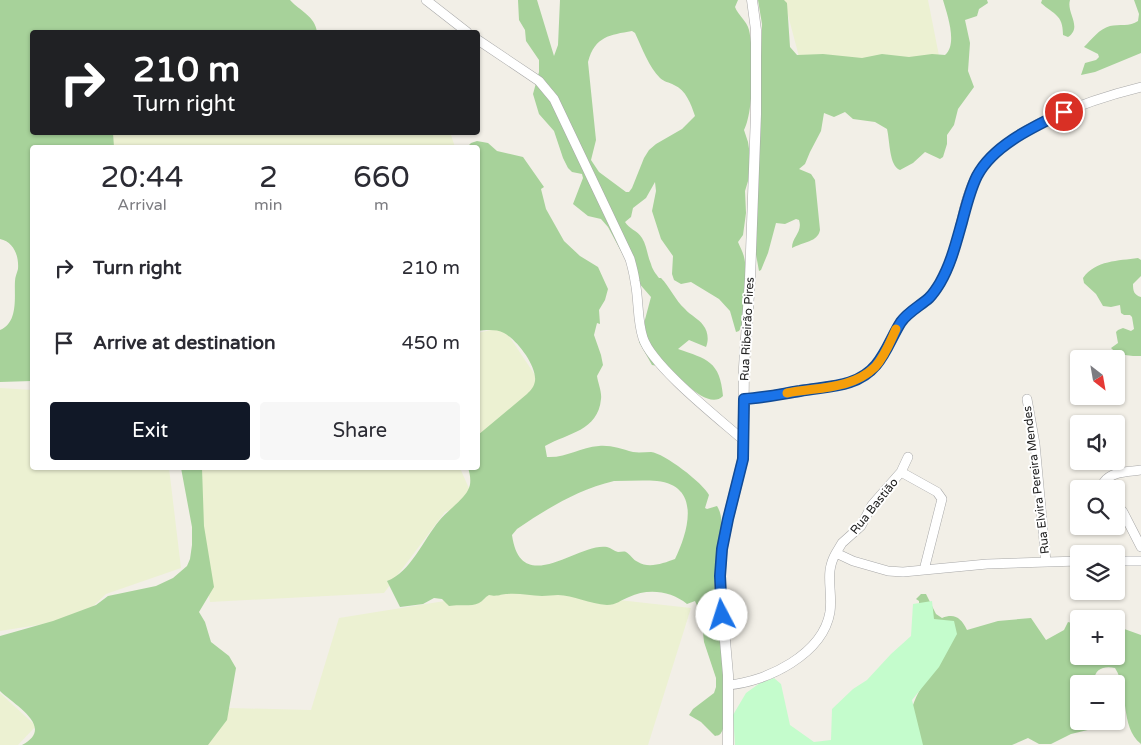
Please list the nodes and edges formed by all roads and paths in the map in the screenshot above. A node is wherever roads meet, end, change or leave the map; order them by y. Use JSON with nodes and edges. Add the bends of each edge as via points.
{"nodes":[{"id":1,"x":426,"y":0,"type":"edge"},
{"id":2,"x":752,"y":0,"type":"edge"},
{"id":3,"x":464,"y":30,"type":"edge"},
{"id":4,"x":480,"y":41,"type":"edge"},
{"id":5,"x":1141,"y":87,"type":"edge"},
{"id":6,"x":744,"y":399,"type":"junction"},
{"id":7,"x":1026,"y":399,"type":"dead end"},
{"id":8,"x":742,"y":439,"type":"junction"},
{"id":9,"x":908,"y":457,"type":"dead end"},
{"id":10,"x":1141,"y":470,"type":"edge"},
{"id":11,"x":901,"y":472,"type":"junction"},
{"id":12,"x":1106,"y":480,"type":"edge"},
{"id":13,"x":1125,"y":519,"type":"edge"},
{"id":14,"x":1141,"y":547,"type":"edge"},
{"id":15,"x":836,"y":552,"type":"junction"},
{"id":16,"x":1070,"y":561,"type":"edge"},
{"id":17,"x":1125,"y":561,"type":"edge"},
{"id":18,"x":1141,"y":561,"type":"edge"},
{"id":19,"x":1046,"y":562,"type":"junction"},
{"id":20,"x":924,"y":570,"type":"junction"},
{"id":21,"x":728,"y":686,"type":"junction"},
{"id":22,"x":728,"y":745,"type":"edge"}],
"edges":[{"from":1,"to":3,"type":"street"},
{"from":2,"to":6,"type":"street","name":"Rua Ribeirão Pires","via":[[756,30],[756,114]]},
{"from":4,"to":8,"type":"street","via":[[539,81],[554,100],[630,259],[644,340],[655,358]]},
{"from":5,"to":6,"type":"street","via":[[1070,109],[1035,126],[990,159],[975,182],[952,259],[941,282],[930,297],[902,320],[875,366],[857,380],[841,386]]},
{"from":6,"to":8,"type":"street","name":"Rua Ribeirão Pires"},
{"from":7,"to":19,"type":"street","name":"Rua Elvira Pereira Mendes"},
{"from":8,"to":21,"type":"street","name":"Rua Ribeirão Pires","via":[[743,459],[722,549],[720,576]]},
{"from":9,"to":11,"type":"street","name":"Rua Bastião"},
{"from":10,"to":12,"type":"street","via":[[1116,474]]},
{"from":11,"to":15,"type":"street","name":"Rua Bastião","via":[[872,506],[861,526]]},
{"from":11,"to":20,"type":"street","via":[[937,492],[942,499]]},
{"from":13,"to":14,"type":"street"},
{"from":15,"to":20,"type":"street","via":[[853,561],[888,571]]},
{"from":15,"to":21,"type":"street","via":[[830,565],[830,614],[817,641],[802,656],[780,669],[743,684]]},
{"from":16,"to":19,"type":"street"},
{"from":17,"to":18,"type":"street"},
{"from":19,"to":20,"type":"street"},
{"from":21,"to":22,"type":"street","name":"Rua Ribeirão Pires"}]}
